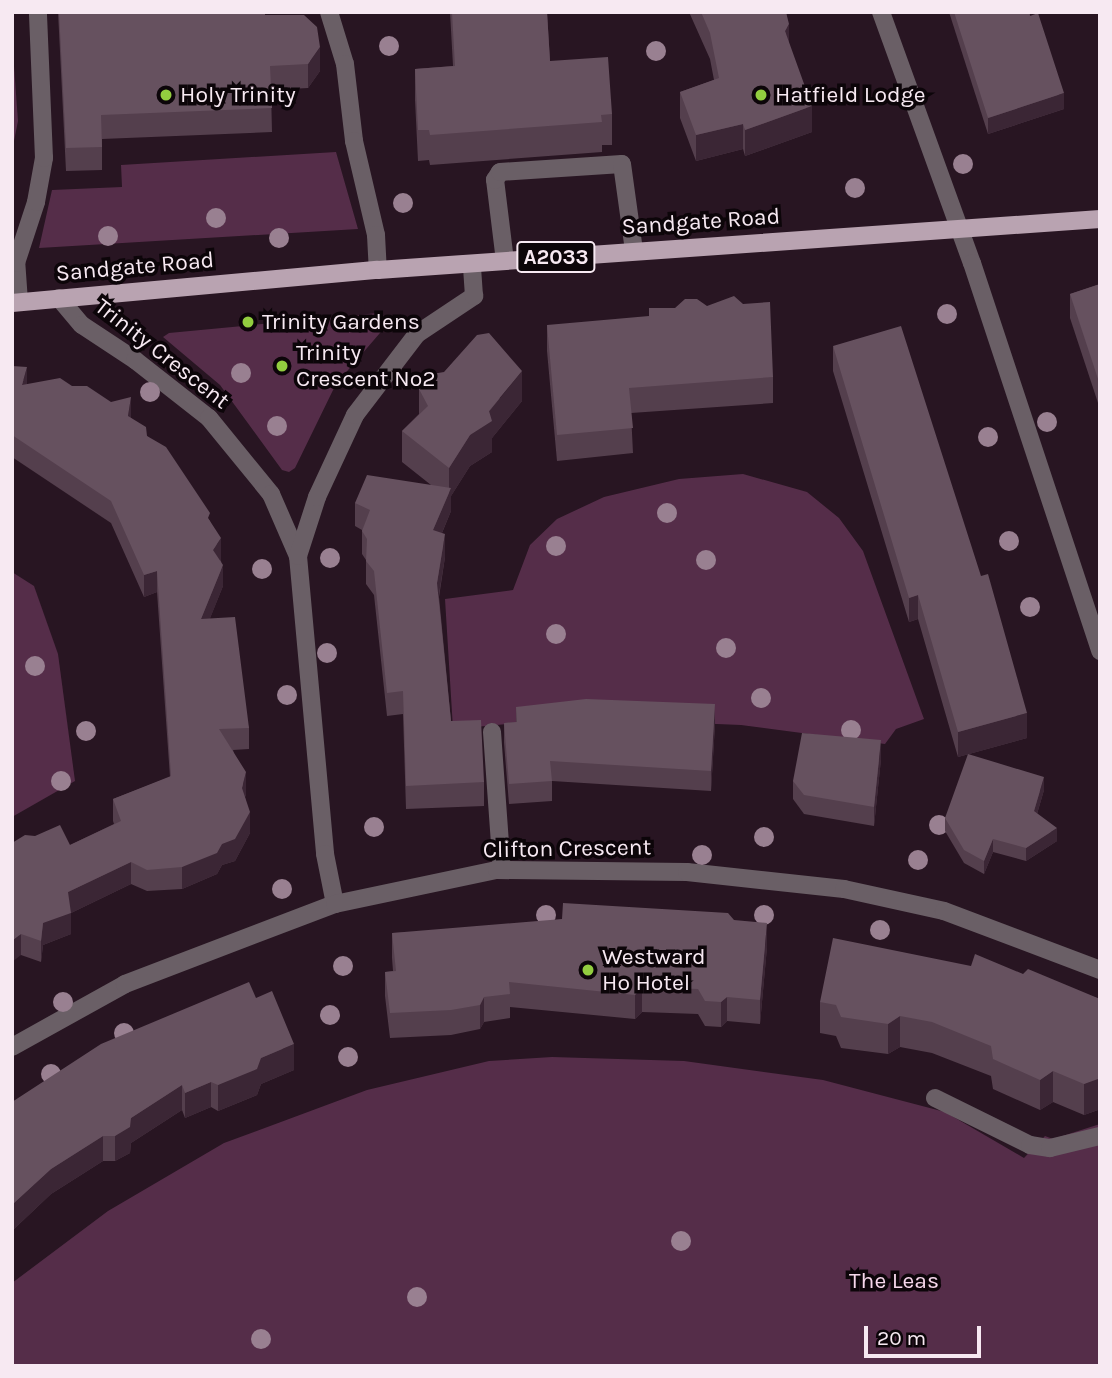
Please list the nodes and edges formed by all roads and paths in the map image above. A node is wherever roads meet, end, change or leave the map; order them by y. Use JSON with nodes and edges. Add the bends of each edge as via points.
{"nodes":[{"id":1,"x":38,"y":12,"type":"edge"},
{"id":2,"x":329,"y":12,"type":"edge"},
{"id":3,"x":881,"y":12,"type":"edge"},
{"id":4,"x":1100,"y":219,"type":"edge"},
{"id":5,"x":958,"y":231,"type":"junction"},
{"id":6,"x":634,"y":250,"type":"junction"},
{"id":7,"x":505,"y":261,"type":"junction"},
{"id":8,"x":472,"y":265,"type":"junction"},
{"id":9,"x":378,"y":270,"type":"junction"},
{"id":10,"x":59,"y":298,"type":"junction"},
{"id":11,"x":16,"y":303,"type":"edge"},
{"id":12,"x":298,"y":556,"type":"junction"},
{"id":13,"x":1100,"y":651,"type":"edge"},
{"id":14,"x":492,"y":732,"type":"dead end"},
{"id":15,"x":502,"y":870,"type":"junction"},
{"id":16,"x":335,"y":904,"type":"junction"},
{"id":17,"x":1100,"y":970,"type":"edge"},
{"id":18,"x":12,"y":1047,"type":"edge"},
{"id":19,"x":935,"y":1098,"type":"dead end"},
{"id":20,"x":1100,"y":1136,"type":"edge"}],
"edges":[{"from":1,"to":11,"type":"street","via":[[44,158],[16,263]]},
{"from":2,"to":9,"type":"street","via":[[345,64],[354,141],[376,234]]},
{"from":3,"to":5,"type":"street"},
{"from":4,"to":5,"type":"main road","name":"Sandgate Road","number":"A2033"},
{"from":5,"to":6,"type":"main road","name":"Sandgate Road","number":"A2033"},
{"from":5,"to":13,"type":"street"},
{"from":6,"to":7,"type":"main road","name":"Sandgate Road","number":"A2033"},
{"from":6,"to":7,"type":"street","via":[[622,164],[500,172],[495,180]]},
{"from":7,"to":8,"type":"main road","name":"Sandgate Road","number":"A2033"},
{"from":8,"to":9,"type":"main road","name":"Sandgate Road","number":"A2033"},
{"from":8,"to":12,"type":"street","name":"Trinity Crescent","via":[[474,296],[417,334],[355,415],[317,497]]},
{"from":9,"to":10,"type":"main road","name":"Sandgate Road","number":"A2033"},
{"from":10,"to":11,"type":"main road","name":"Sandgate Road","number":"A2033"},
{"from":10,"to":12,"type":"street","name":"Trinity Crescent","via":[[82,325],[209,418],[271,495]]},
{"from":12,"to":16,"type":"street","name":"Trinity Crescent","via":[[325,853]]},
{"from":14,"to":15,"type":"street"},
{"from":15,"to":16,"type":"street","name":"Clifton Crescent"},
{"from":15,"to":17,"type":"street","name":"Clifton Crescent","via":[[687,872],[844,889],[944,911]]},
{"from":16,"to":18,"type":"street","name":"Clifton Crescent","via":[[125,984]]},
{"from":19,"to":20,"type":"street","via":[[1030,1145],[1050,1148]]}]}
